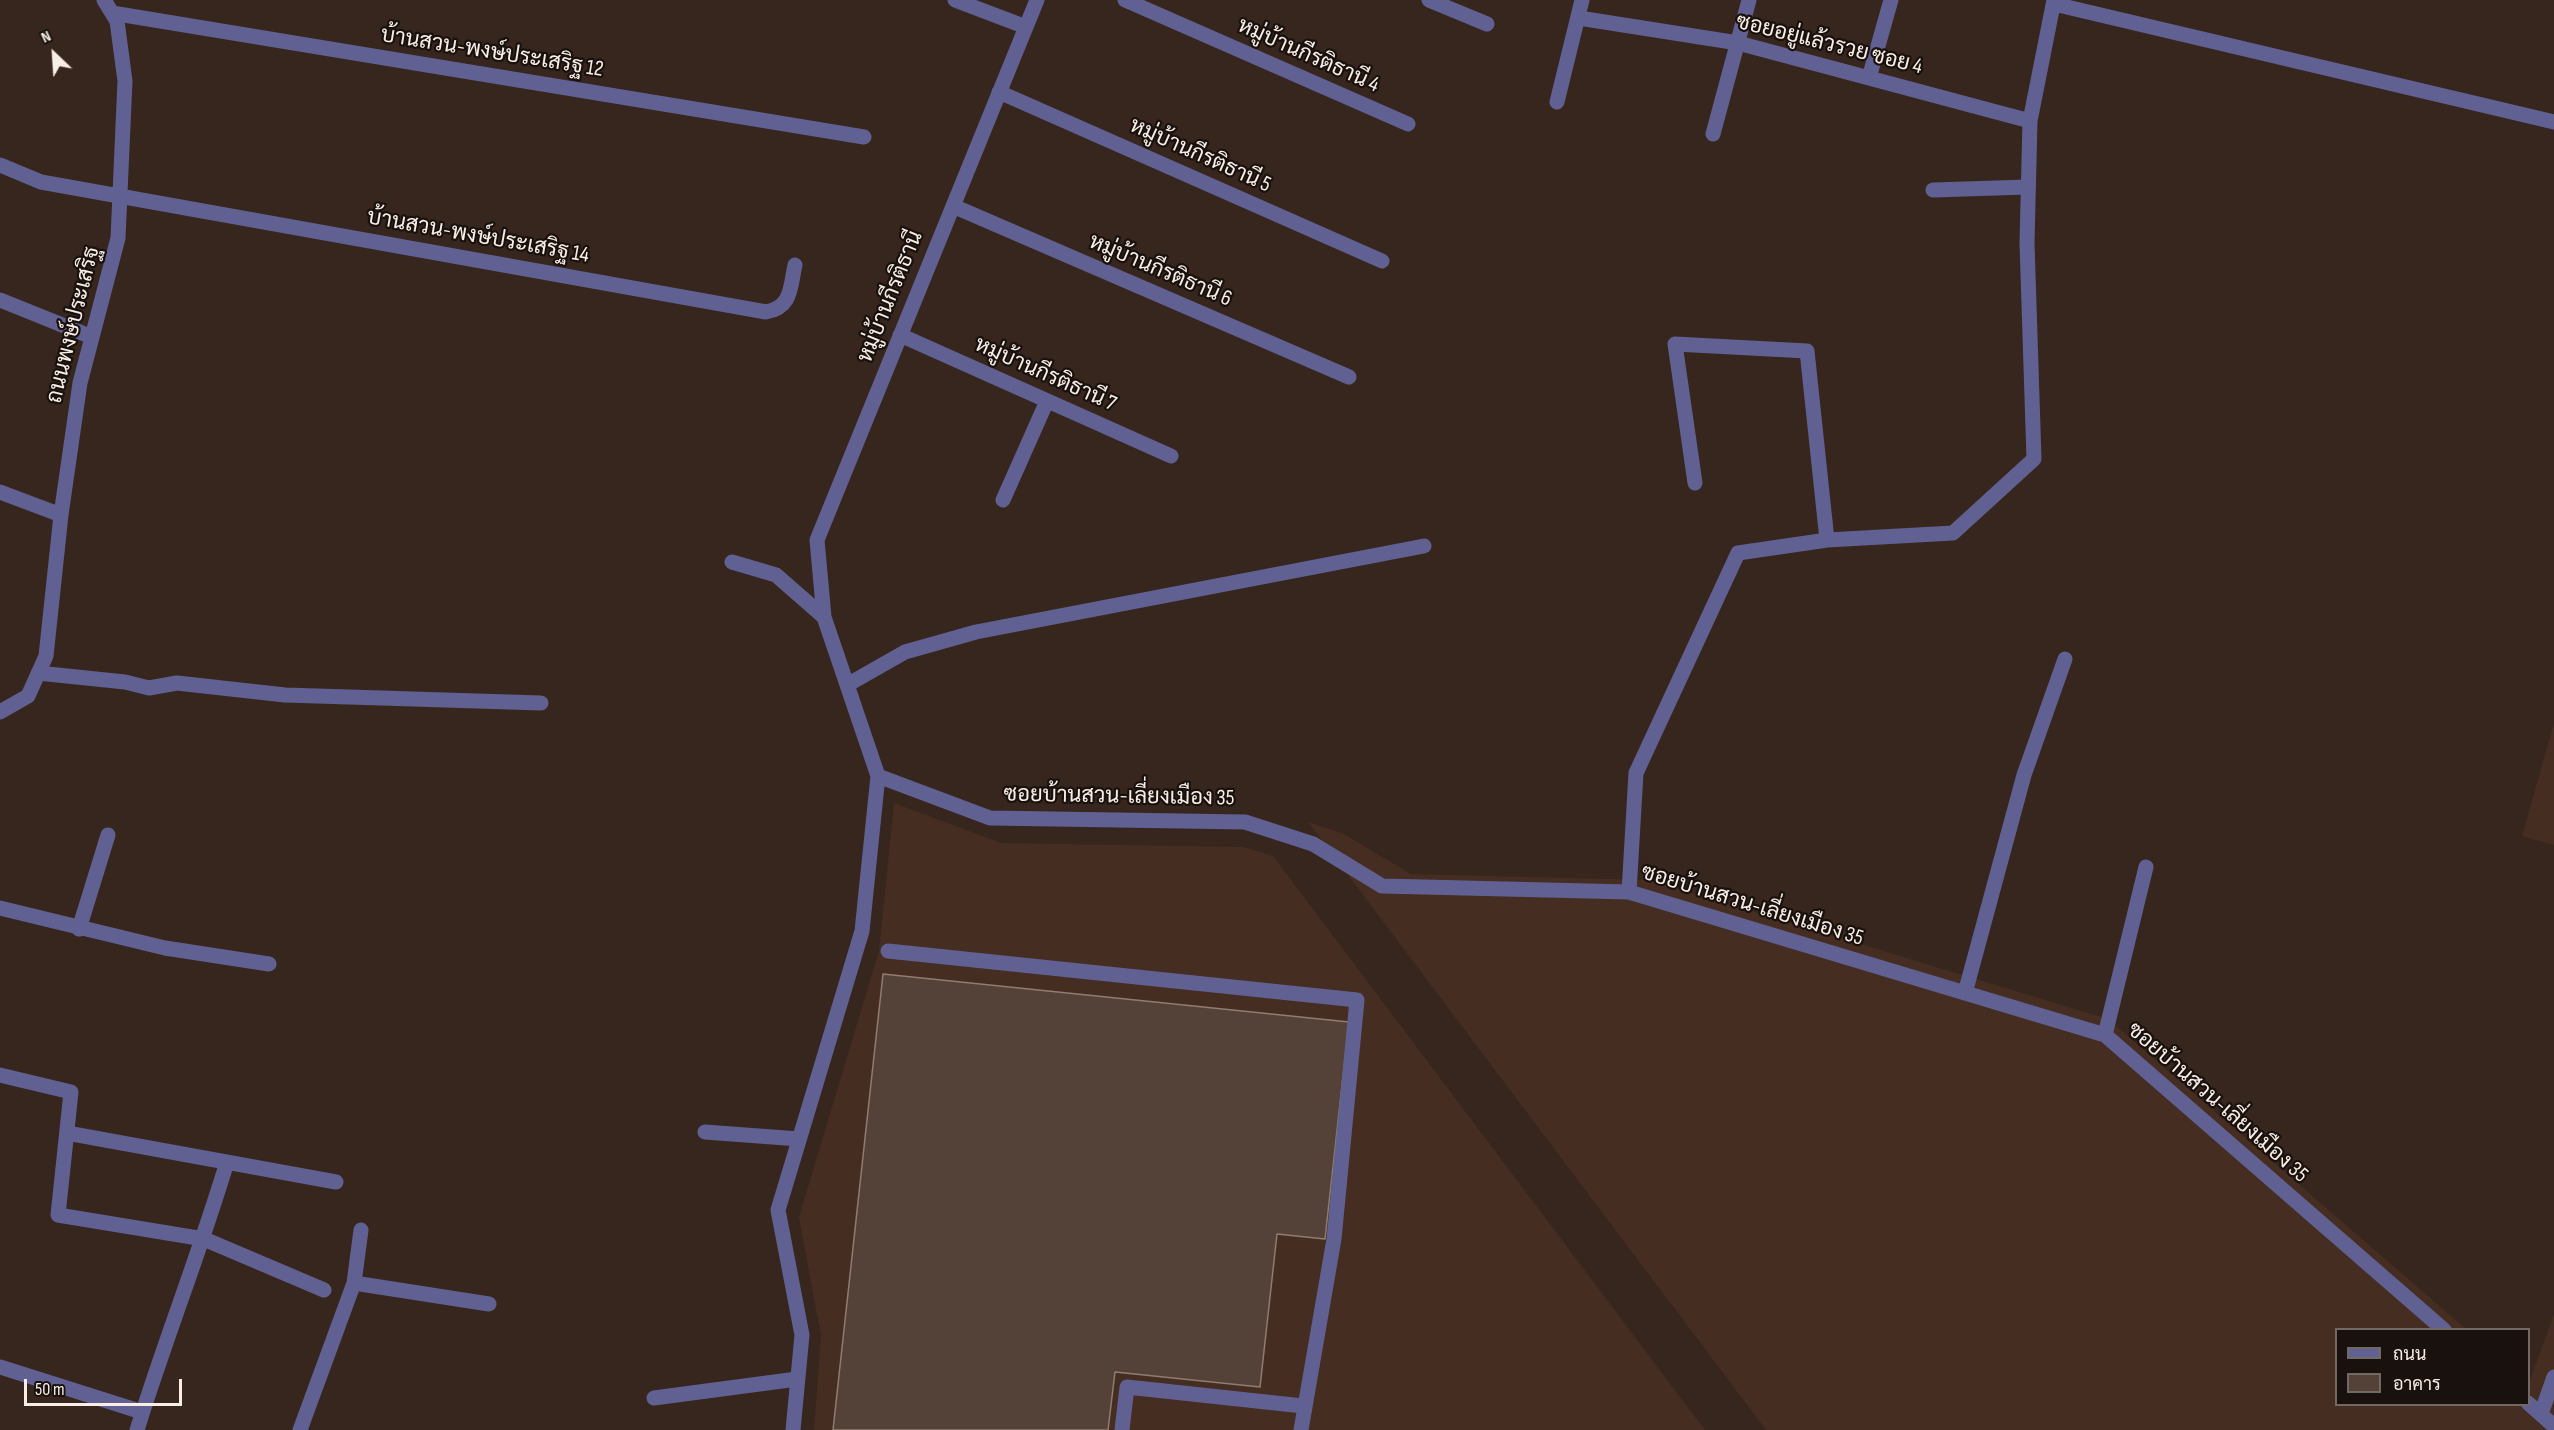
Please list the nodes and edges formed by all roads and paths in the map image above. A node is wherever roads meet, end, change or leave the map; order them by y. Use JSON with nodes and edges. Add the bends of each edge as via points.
{"nodes":[{"id":1,"x":955,"y":0,"type":"edge"},
{"id":2,"x":1037,"y":0,"type":"edge"},
{"id":3,"x":1125,"y":0,"type":"edge"},
{"id":4,"x":1429,"y":0,"type":"edge"},
{"id":5,"x":1582,"y":0,"type":"edge"},
{"id":6,"x":1749,"y":0,"type":"edge"},
{"id":7,"x":1891,"y":0,"type":"edge"},
{"id":8,"x":2054,"y":2,"type":"edge"},
{"id":9,"x":108,"y":6,"type":"edge"},
{"id":10,"x":1579,"y":18,"type":"junction"},
{"id":11,"x":1486,"y":24,"type":"dead end"},
{"id":12,"x":1026,"y":27,"type":"junction"},
{"id":13,"x":1738,"y":43,"type":"junction"},
{"id":14,"x":1869,"y":78,"type":"junction"},
{"id":15,"x":999,"y":92,"type":"junction"},
{"id":16,"x":1557,"y":102,"type":"dead end"},
{"id":17,"x":2030,"y":121,"type":"junction"},
{"id":18,"x":2554,"y":122,"type":"edge"},
{"id":19,"x":1408,"y":124,"type":"dead end"},
{"id":20,"x":1713,"y":134,"type":"dead end"},
{"id":21,"x":864,"y":137,"type":"dead end"},
{"id":22,"x":0,"y":165,"type":"edge"},
{"id":23,"x":2028,"y":187,"type":"junction"},
{"id":24,"x":1933,"y":190,"type":"dead end"},
{"id":25,"x":121,"y":195,"type":"junction"},
{"id":26,"x":953,"y":206,"type":"junction"},
{"id":27,"x":1382,"y":261,"type":"dead end"},
{"id":28,"x":795,"y":266,"type":"dead end"},
{"id":29,"x":0,"y":300,"type":"edge"},
{"id":30,"x":900,"y":335,"type":"junction"},
{"id":31,"x":92,"y":336,"type":"junction"},
{"id":32,"x":1349,"y":377,"type":"dead end"},
{"id":33,"x":1047,"y":401,"type":"junction"},
{"id":34,"x":1171,"y":456,"type":"dead end"},
{"id":35,"x":1695,"y":483,"type":"dead end"},
{"id":36,"x":0,"y":492,"type":"edge"},
{"id":37,"x":1003,"y":500,"type":"dead end"},
{"id":38,"x":61,"y":515,"type":"junction"},
{"id":39,"x":1827,"y":540,"type":"junction"},
{"id":40,"x":1424,"y":546,"type":"dead end"},
{"id":41,"x":732,"y":562,"type":"dead end"},
{"id":42,"x":824,"y":617,"type":"junction"},
{"id":43,"x":2065,"y":659,"type":"dead end"},
{"id":44,"x":38,"y":673,"type":"junction"},
{"id":45,"x":847,"y":686,"type":"junction"},
{"id":46,"x":541,"y":703,"type":"dead end"},
{"id":47,"x":0,"y":712,"type":"edge"},
{"id":48,"x":878,"y":776,"type":"junction"},
{"id":49,"x":108,"y":835,"type":"dead end"},
{"id":50,"x":2146,"y":867,"type":"dead end"},
{"id":51,"x":1629,"y":892,"type":"junction"},
{"id":52,"x":0,"y":908,"type":"edge"},
{"id":53,"x":79,"y":929,"type":"junction"},
{"id":54,"x":888,"y":951,"type":"dead end"},
{"id":55,"x":270,"y":964,"type":"dead end"},
{"id":56,"x":1965,"y":993,"type":"junction"},
{"id":57,"x":2104,"y":1035,"type":"junction"},
{"id":58,"x":0,"y":1075,"type":"edge"},
{"id":59,"x":705,"y":1132,"type":"dead end"},
{"id":60,"x":67,"y":1133,"type":"junction"},
{"id":61,"x":800,"y":1139,"type":"junction"},
{"id":62,"x":227,"y":1162,"type":"junction"},
{"id":63,"x":336,"y":1182,"type":"dead end"},
{"id":64,"x":361,"y":1230,"type":"dead end"},
{"id":65,"x":204,"y":1239,"type":"junction"},
{"id":66,"x":354,"y":1283,"type":"junction"},
{"id":67,"x":324,"y":1290,"type":"dead end"},
{"id":68,"x":489,"y":1304,"type":"dead end"},
{"id":69,"x":2443,"y":1328,"type":"edge"},
{"id":70,"x":0,"y":1367,"type":"edge"},
{"id":71,"x":2554,"y":1377,"type":"edge"},
{"id":72,"x":797,"y":1379,"type":"junction"},
{"id":73,"x":654,"y":1398,"type":"dead end"},
{"id":74,"x":2530,"y":1404,"type":"edge"},
{"id":75,"x":1303,"y":1406,"type":"junction"},
{"id":76,"x":142,"y":1412,"type":"junction"},
{"id":77,"x":2541,"y":1414,"type":"junction"},
{"id":78,"x":2554,"y":1426,"type":"edge"},
{"id":79,"x":137,"y":1430,"type":"edge"},
{"id":80,"x":300,"y":1430,"type":"edge"},
{"id":81,"x":794,"y":1430,"type":"edge"},
{"id":82,"x":1122,"y":1430,"type":"edge"},
{"id":83,"x":1301,"y":1430,"type":"edge"}],
"edges":[{"from":1,"to":12,"type":"street"},
{"from":2,"to":12,"type":"street","name":"หมู่บ้านกีรติธานี"},
{"from":3,"to":19,"type":"street","name":"หมู่บ้านกีรติธานี 4"},
{"from":4,"to":11,"type":"street"},
{"from":5,"to":10,"type":"street"},
{"from":6,"to":13,"type":"street"},
{"from":7,"to":14,"type":"street"},
{"from":8,"to":17,"type":"street"},
{"from":8,"to":18,"type":"street"},
{"from":9,"to":21,"type":"street","name":"บ้านสวน-พงษ์ประเสริฐ 12"},
{"from":9,"to":25,"type":"street","name":"ถนนพงษ์ประเสริฐ","via":[[117,21],[125,81]]},
{"from":10,"to":13,"type":"street","name":"ซอยอยู่แล้วรวย ซอย 4"},
{"from":10,"to":16,"type":"street"},
{"from":12,"to":15,"type":"street","name":"หมู่บ้านกีรติธานี"},
{"from":13,"to":14,"type":"street","name":"ซอยอยู่แล้วรวย ซอย 4"},
{"from":13,"to":20,"type":"street"},
{"from":14,"to":17,"type":"street","name":"ซอยอยู่แล้วรวย ซอย 4"},
{"from":15,"to":26,"type":"street","name":"หมู่บ้านกีรติธานี"},
{"from":15,"to":27,"type":"street","name":"หมู่บ้านกีรติธานี 5"},
{"from":17,"to":23,"type":"street"},
{"from":22,"to":25,"type":"street","via":[[41,182]]},
{"from":23,"to":24,"type":"street"},
{"from":23,"to":39,"type":"street","via":[[2034,459],[1953,533]]},
{"from":25,"to":28,"type":"street","name":"บ้านสวน-พงษ์ประเสริฐ 14","via":[[766,312],[778,310],[787,302]]},
{"from":25,"to":31,"type":"street","name":"ถนนพงษ์ประเสริฐ","via":[[118,238]]},
{"from":26,"to":30,"type":"street","name":"หมู่บ้านกีรติธานี"},
{"from":26,"to":32,"type":"street","name":"หมู่บ้านกีรติธานี 6"},
{"from":29,"to":31,"type":"street"},
{"from":30,"to":33,"type":"street","name":"หมู่บ้านกีรติธานี 7"},
{"from":30,"to":42,"type":"street","name":"หมู่บ้านกีรติธานี","via":[[817,540]]},
{"from":31,"to":38,"type":"street","name":"ถนนพงษ์ประเสริฐ","via":[[80,382]]},
{"from":33,"to":34,"type":"street","name":"หมู่บ้านกีรติธานี 7"},
{"from":33,"to":37,"type":"street"},
{"from":35,"to":39,"type":"street","via":[[1675,344],[1807,351]]},
{"from":36,"to":38,"type":"street"},
{"from":38,"to":44,"type":"street","name":"ถนนพงษ์ประเสริฐ","via":[[46,656]]},
{"from":39,"to":51,"type":"street","via":[[1738,553],[1636,773]]},
{"from":40,"to":45,"type":"street","via":[[976,632],[905,652]]},
{"from":41,"to":42,"type":"street","via":[[776,575]]},
{"from":42,"to":45,"type":"street","name":"หมู่บ้านกีรติธานี"},
{"from":43,"to":56,"type":"street","via":[[2024,776]]},
{"from":44,"to":46,"type":"street","via":[[149,688],[177,683],[285,695]]},
{"from":44,"to":47,"type":"street","name":"ถนนพงษ์ประเสริฐ","via":[[28,696]]},
{"from":45,"to":48,"type":"street","name":"หมู่บ้านกีรติธานี"},
{"from":48,"to":51,"type":"street","name":"ซอยบ้านสวน-เลี่ยงเมือง 35","via":[[990,818],[1245,822],[1313,844],[1382,886]]},
{"from":48,"to":61,"type":"street","via":[[862,931]]},
{"from":49,"to":53,"type":"street"},
{"from":50,"to":57,"type":"street"},
{"from":51,"to":56,"type":"street","name":"ซอยบ้านสวน-เลี่ยงเมือง 35"},
{"from":52,"to":53,"type":"street"},
{"from":53,"to":55,"type":"street","via":[[165,948]]},
{"from":54,"to":75,"type":"street","via":[[1357,1000],[1334,1239]]},
{"from":56,"to":57,"type":"street","name":"ซอยบ้านสวน-เลี่ยงเมือง 35"},
{"from":57,"to":69,"type":"street","name":"ซอยบ้านสวน-เลี่ยงเมือง 35"},
{"from":58,"to":60,"type":"street","via":[[71,1092]]},
{"from":59,"to":61,"type":"street"},
{"from":60,"to":62,"type":"street"},
{"from":60,"to":65,"type":"street","via":[[58,1215]]},
{"from":61,"to":72,"type":"street","via":[[778,1210],[802,1335]]},
{"from":62,"to":63,"type":"street"},
{"from":62,"to":65,"type":"street"},
{"from":64,"to":66,"type":"street"},
{"from":65,"to":67,"type":"street"},
{"from":65,"to":76,"type":"street"},
{"from":66,"to":68,"type":"street"},
{"from":66,"to":80,"type":"street"},
{"from":70,"to":76,"type":"street"},
{"from":71,"to":77,"type":"street"},
{"from":72,"to":73,"type":"street"},
{"from":72,"to":81,"type":"street"},
{"from":74,"to":77,"type":"street"},
{"from":75,"to":82,"type":"street","via":[[1127,1387]]},
{"from":75,"to":83,"type":"street"},
{"from":76,"to":79,"type":"street"},
{"from":77,"to":78,"type":"street"}]}
